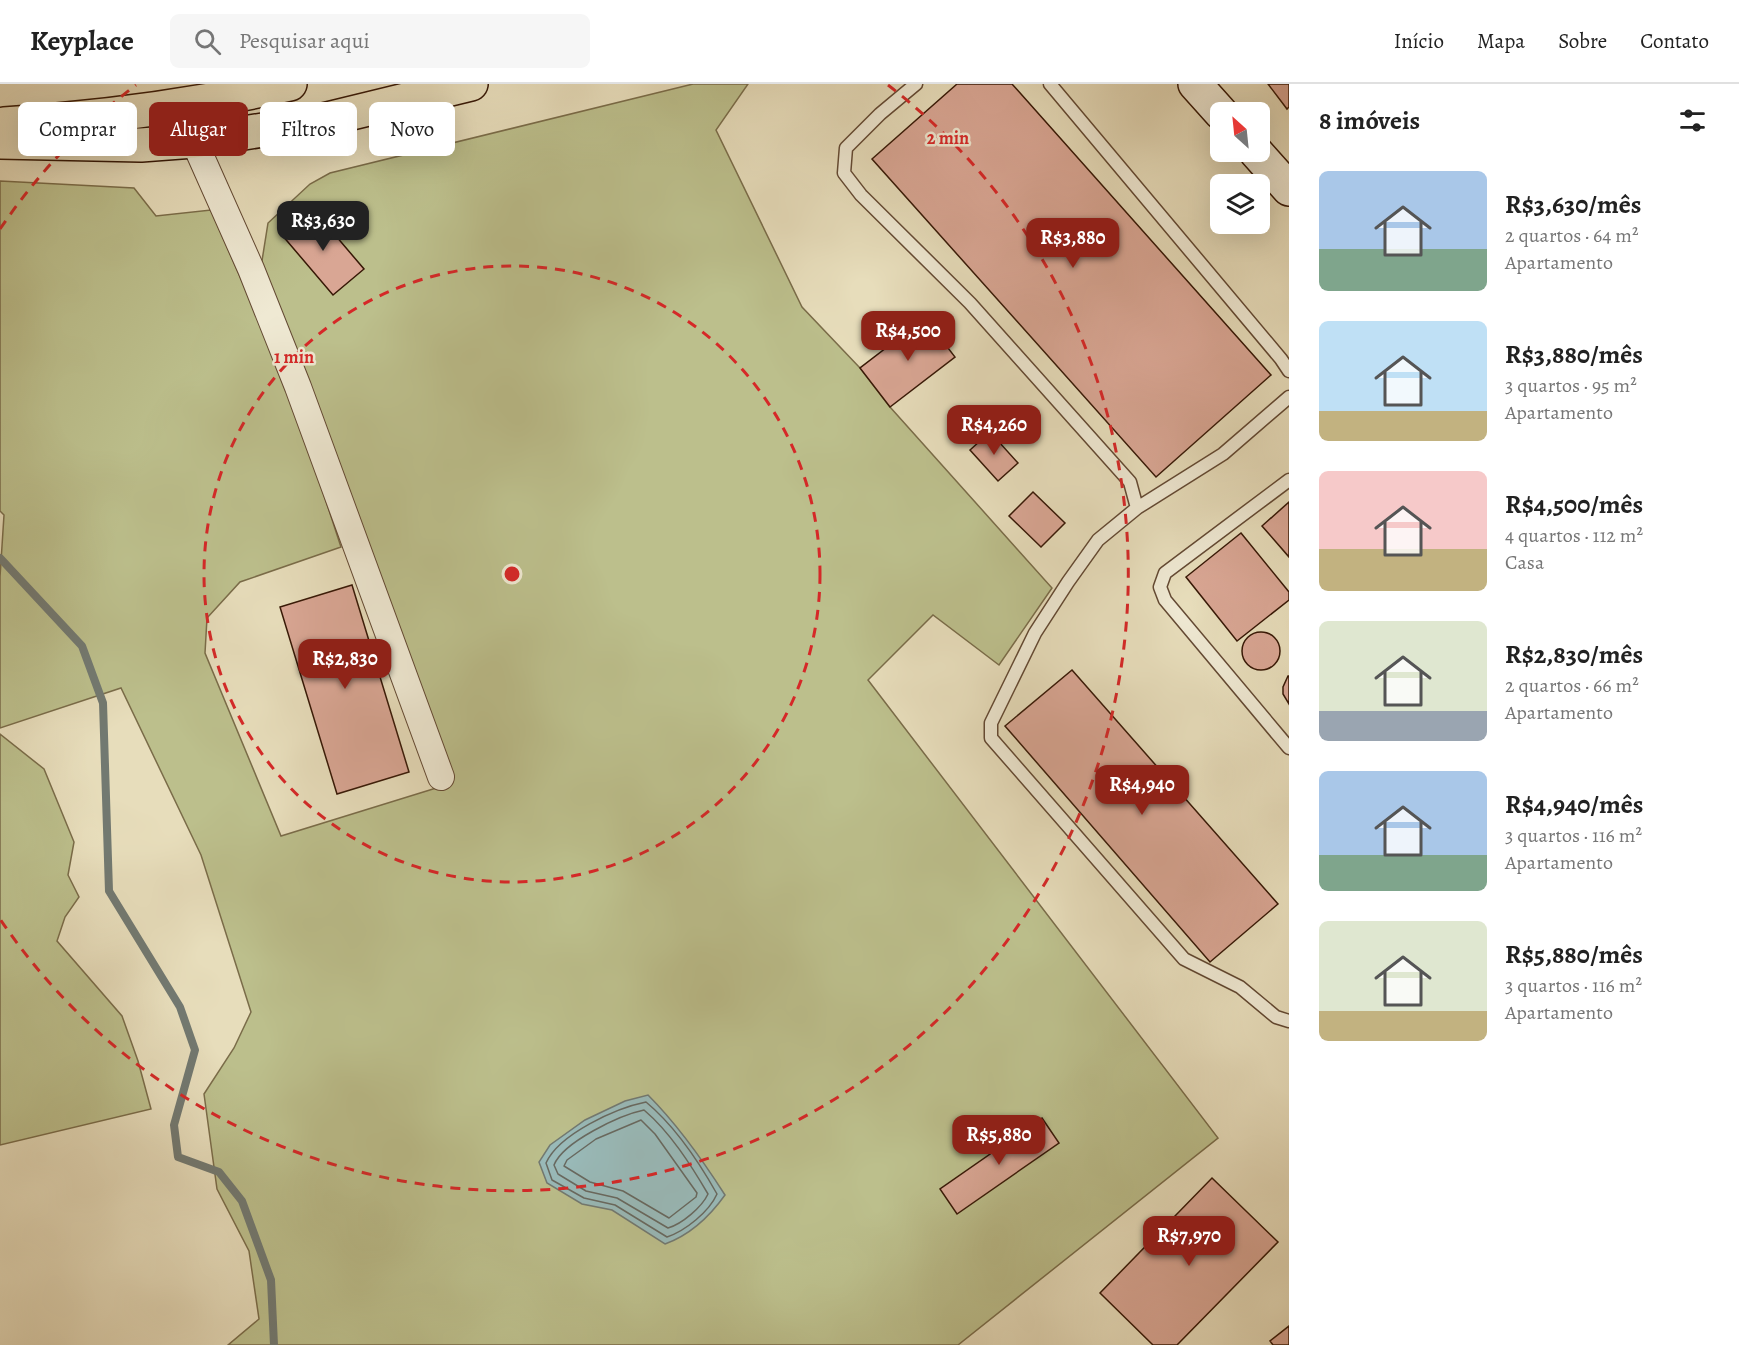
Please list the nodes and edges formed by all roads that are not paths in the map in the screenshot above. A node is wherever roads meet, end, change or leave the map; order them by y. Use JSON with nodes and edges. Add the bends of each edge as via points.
{"nodes":[{"id":1,"x":290,"y":84,"type":"edge"},
{"id":2,"x":471,"y":84,"type":"edge"},
{"id":3,"x":916,"y":84,"type":"edge"},
{"id":4,"x":1050,"y":84,"type":"edge"},
{"id":5,"x":1195,"y":84,"type":"edge"},
{"id":6,"x":1211,"y":102,"type":"edge"},
{"id":7,"x":0,"y":124,"type":"edge"},
{"id":8,"x":248,"y":132,"type":"edge"},
{"id":9,"x":0,"y":142,"type":"edge"},
{"id":10,"x":149,"y":144,"type":"edge"},
{"id":11,"x":201,"y":156,"type":"edge"},
{"id":12,"x":1265,"y":162,"type":"edge"},
{"id":13,"x":1289,"y":189,"type":"edge"},
{"id":14,"x":1289,"y":371,"type":"edge"},
{"id":15,"x":1289,"y":397,"type":"edge"},
{"id":16,"x":1289,"y":480,"type":"edge"},
{"id":17,"x":1137,"y":508,"type":"junction"},
{"id":18,"x":1289,"y":748,"type":"edge"},
{"id":19,"x":441,"y":777,"type":"dead end"},
{"id":20,"x":1289,"y":1021,"type":"edge"}],
"edges":[{"from":1,"to":7,"type":"main road","via":[[185,104]]},
{"from":2,"to":8,"type":"main road","via":[[319,121]]},
{"from":3,"to":17,"type":"lane","via":[[846,148],[844,172],[861,195],[970,303],[1130,482]]},
{"from":4,"to":14,"type":"lane"},
{"from":5,"to":6,"type":"street"},
{"from":9,"to":10,"type":"main road"},
{"from":11,"to":19,"type":"street","via":[[298,387]]},
{"from":12,"to":13,"type":"street"},
{"from":15,"to":17,"type":"lane","via":[[1223,454]]},
{"from":16,"to":18,"type":"lane","via":[[1165,573],[1160,587],[1165,600]]},
{"from":17,"to":20,"type":"lane","via":[[1098,540],[1035,633],[991,723],[991,738],[1184,959],[1240,987],[1276,1017]]}]}
